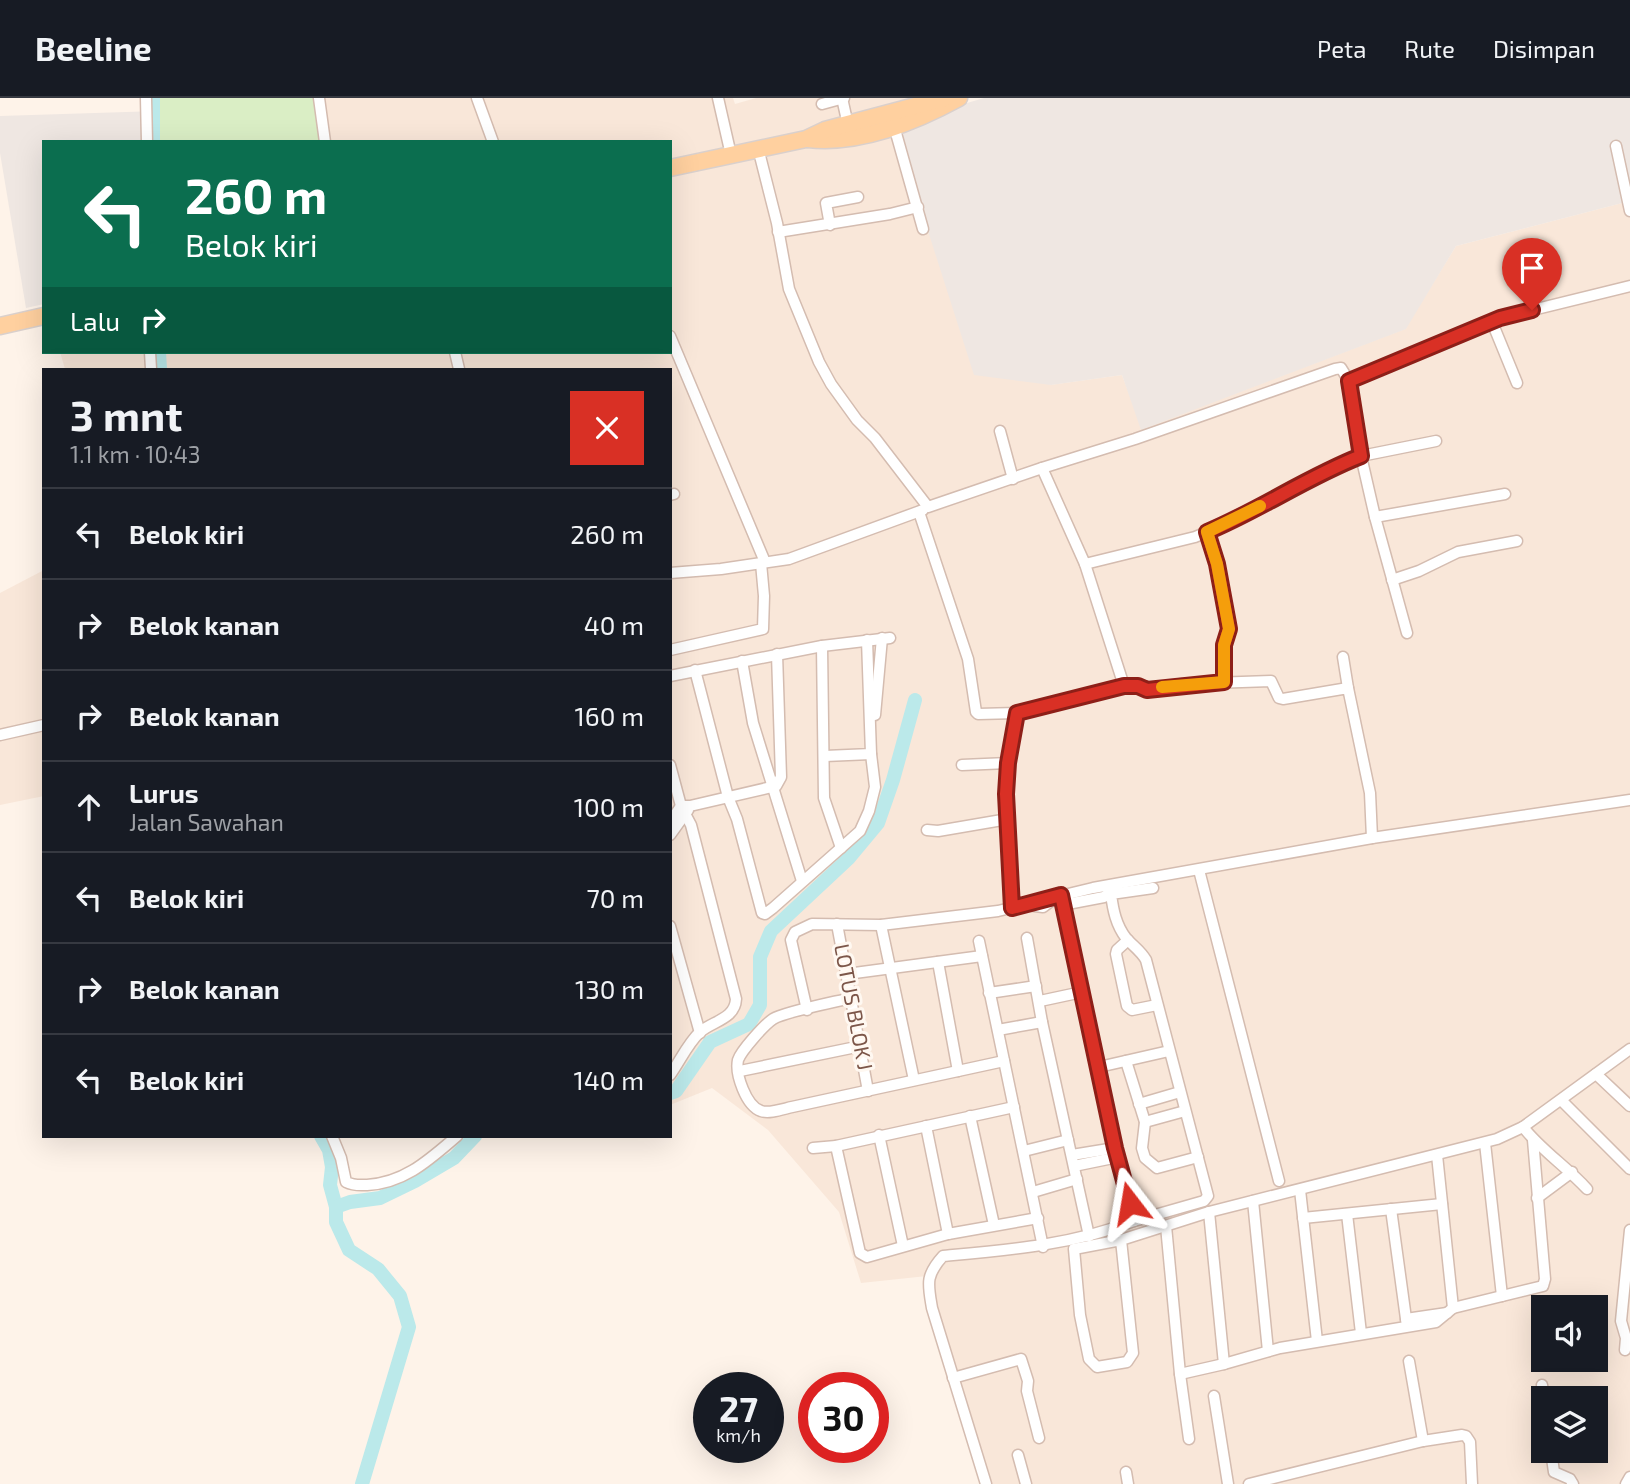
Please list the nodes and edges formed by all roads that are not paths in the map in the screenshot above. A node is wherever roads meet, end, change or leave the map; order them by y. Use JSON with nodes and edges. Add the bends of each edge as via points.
{"nodes":[{"id":1,"x":146,"y":98,"type":"edge"},
{"id":2,"x":319,"y":98,"type":"edge"},
{"id":3,"x":477,"y":98,"type":"edge"},
{"id":4,"x":719,"y":98,"type":"edge"},
{"id":5,"x":944,"y":98,"type":"edge"},
{"id":6,"x":959,"y":98,"type":"edge"},
{"id":7,"x":843,"y":101,"type":"edge"},
{"id":8,"x":921,"y":101,"type":"edge"},
{"id":9,"x":822,"y":104,"type":"dead end"},
{"id":10,"x":847,"y":122,"type":"junction"},
{"id":11,"x":880,"y":125,"type":"junction"},
{"id":12,"x":806,"y":139,"type":"junction"},
{"id":13,"x":147,"y":140,"type":"edge"},
{"id":14,"x":325,"y":140,"type":"edge"},
{"id":15,"x":492,"y":140,"type":"edge"},
{"id":16,"x":1616,"y":146,"type":"dead end"},
{"id":17,"x":758,"y":148,"type":"junction"},
{"id":18,"x":730,"y":155,"type":"junction"},
{"id":19,"x":672,"y":168,"type":"edge"},
{"id":20,"x":858,"y":197,"type":"dead end"},
{"id":21,"x":911,"y":209,"type":"junction"},
{"id":22,"x":1630,"y":211,"type":"edge"},
{"id":23,"x":830,"y":225,"type":"junction"},
{"id":24,"x":923,"y":229,"type":"dead end"},
{"id":25,"x":778,"y":232,"type":"junction"},
{"id":26,"x":1519,"y":258,"type":"dead end"},
{"id":27,"x":1630,"y":286,"type":"edge"},
{"id":28,"x":1532,"y":310,"type":"junction"},
{"id":29,"x":42,"y":316,"type":"edge"},
{"id":30,"x":1492,"y":322,"type":"junction"},
{"id":31,"x":0,"y":326,"type":"edge"},
{"id":32,"x":672,"y":341,"type":"edge"},
{"id":33,"x":1349,"y":381,"type":"junction"},
{"id":34,"x":1517,"y":383,"type":"dead end"},
{"id":35,"x":1000,"y":431,"type":"dead end"},
{"id":36,"x":1436,"y":442,"type":"dead end"},
{"id":37,"x":1361,"y":456,"type":"junction"},
{"id":38,"x":1042,"y":468,"type":"junction"},
{"id":39,"x":1013,"y":479,"type":"junction"},
{"id":40,"x":1506,"y":494,"type":"dead end"},
{"id":41,"x":924,"y":510,"type":"junction"},
{"id":42,"x":1375,"y":517,"type":"junction"},
{"id":43,"x":1207,"y":532,"type":"junction"},
{"id":44,"x":1517,"y":541,"type":"dead end"},
{"id":45,"x":763,"y":563,"type":"junction"},
{"id":46,"x":1085,"y":564,"type":"junction"},
{"id":47,"x":672,"y":573,"type":"edge"},
{"id":48,"x":1392,"y":580,"type":"junction"},
{"id":49,"x":1407,"y":634,"type":"dead end"},
{"id":50,"x":867,"y":640,"type":"junction"},
{"id":51,"x":822,"y":646,"type":"junction"},
{"id":52,"x":672,"y":650,"type":"edge"},
{"id":53,"x":777,"y":654,"type":"junction"},
{"id":54,"x":1343,"y":657,"type":"dead end"},
{"id":55,"x":742,"y":661,"type":"junction"},
{"id":56,"x":695,"y":670,"type":"junction"},
{"id":57,"x":672,"y":676,"type":"edge"},
{"id":58,"x":1224,"y":682,"type":"junction"},
{"id":59,"x":1131,"y":686,"type":"junction"},
{"id":60,"x":1348,"y":688,"type":"junction"},
{"id":61,"x":1017,"y":713,"type":"junction"},
{"id":62,"x":42,"y":725,"type":"edge"},
{"id":63,"x":871,"y":727,"type":"junction"},
{"id":64,"x":0,"y":735,"type":"edge"},
{"id":65,"x":871,"y":754,"type":"junction"},
{"id":66,"x":825,"y":756,"type":"junction"},
{"id":67,"x":1008,"y":758,"type":"junction"},
{"id":68,"x":962,"y":765,"type":"dead end"},
{"id":69,"x":672,"y":770,"type":"edge"},
{"id":70,"x":773,"y":786,"type":"junction"},
{"id":71,"x":728,"y":797,"type":"junction"},
{"id":72,"x":1630,"y":800,"type":"edge"},
{"id":73,"x":686,"y":808,"type":"junction"},
{"id":74,"x":672,"y":820,"type":"edge"},
{"id":75,"x":1008,"y":820,"type":"junction"},
{"id":76,"x":927,"y":830,"type":"dead end"},
{"id":77,"x":672,"y":832,"type":"edge"},
{"id":78,"x":1372,"y":838,"type":"junction"},
{"id":79,"x":841,"y":848,"type":"junction"},
{"id":80,"x":1199,"y":870,"type":"junction"},
{"id":81,"x":803,"y":881,"type":"junction"},
{"id":82,"x":1116,"y":884,"type":"junction"},
{"id":83,"x":1153,"y":888,"type":"dead end"},
{"id":84,"x":1111,"y":894,"type":"junction"},
{"id":85,"x":1061,"y":898,"type":"junction"},
{"id":86,"x":1012,"y":908,"type":"junction"},
{"id":87,"x":837,"y":924,"type":"junction"},
{"id":88,"x":881,"y":925,"type":"junction"},
{"id":89,"x":672,"y":933,"type":"edge"},
{"id":90,"x":1027,"y":938,"type":"dead end"},
{"id":91,"x":1128,"y":940,"type":"junction"},
{"id":92,"x":979,"y":941,"type":"dead end"},
{"id":93,"x":982,"y":956,"type":"junction"},
{"id":94,"x":938,"y":962,"type":"junction"},
{"id":95,"x":890,"y":968,"type":"junction"},
{"id":96,"x":847,"y":974,"type":"junction"},
{"id":97,"x":1036,"y":986,"type":"junction"},
{"id":98,"x":1082,"y":992,"type":"junction"},
{"id":99,"x":989,"y":993,"type":"junction"},
{"id":100,"x":851,"y":998,"type":"junction"},
{"id":101,"x":1040,"y":1001,"type":"junction"},
{"id":102,"x":1157,"y":1005,"type":"junction"},
{"id":103,"x":807,"y":1010,"type":"junction"},
{"id":104,"x":1042,"y":1022,"type":"junction"},
{"id":105,"x":998,"y":1030,"type":"junction"},
{"id":106,"x":700,"y":1033,"type":"junction"},
{"id":107,"x":861,"y":1046,"type":"junction"},
{"id":108,"x":1630,"y":1049,"type":"edge"},
{"id":109,"x":1169,"y":1051,"type":"junction"},
{"id":110,"x":1004,"y":1061,"type":"junction"},
{"id":111,"x":1126,"y":1061,"type":"junction"},
{"id":112,"x":1099,"y":1068,"type":"junction"},
{"id":113,"x":672,"y":1071,"type":"edge"},
{"id":114,"x":740,"y":1071,"type":"junction"},
{"id":115,"x":958,"y":1071,"type":"junction"},
{"id":116,"x":1596,"y":1074,"type":"junction"},
{"id":117,"x":914,"y":1080,"type":"junction"},
{"id":118,"x":868,"y":1091,"type":"junction"},
{"id":119,"x":1180,"y":1091,"type":"junction"},
{"id":120,"x":1561,"y":1100,"type":"junction"},
{"id":121,"x":1139,"y":1104,"type":"junction"},
{"id":122,"x":1014,"y":1107,"type":"junction"},
{"id":123,"x":1630,"y":1107,"type":"edge"},
{"id":124,"x":1185,"y":1111,"type":"junction"},
{"id":125,"x":970,"y":1116,"type":"junction"},
{"id":126,"x":1145,"y":1122,"type":"junction"},
{"id":127,"x":926,"y":1126,"type":"junction"},
{"id":128,"x":1523,"y":1126,"type":"junction"},
{"id":129,"x":879,"y":1135,"type":"junction"},
{"id":130,"x":333,"y":1138,"type":"edge"},
{"id":131,"x":454,"y":1138,"type":"edge"},
{"id":132,"x":1068,"y":1140,"type":"junction"},
{"id":133,"x":1533,"y":1140,"type":"junction"},
{"id":134,"x":1485,"y":1143,"type":"junction"},
{"id":135,"x":836,"y":1146,"type":"junction"},
{"id":136,"x":813,"y":1148,"type":"dead end"},
{"id":137,"x":1024,"y":1151,"type":"junction"},
{"id":138,"x":1116,"y":1152,"type":"junction"},
{"id":139,"x":1437,"y":1154,"type":"junction"},
{"id":140,"x":1072,"y":1155,"type":"junction"},
{"id":141,"x":1198,"y":1157,"type":"junction"},
{"id":142,"x":1074,"y":1166,"type":"junction"},
{"id":143,"x":1630,"y":1169,"type":"edge"},
{"id":144,"x":1572,"y":1172,"type":"junction"},
{"id":145,"x":1077,"y":1179,"type":"junction"},
{"id":146,"x":1279,"y":1181,"type":"dead end"},
{"id":147,"x":1587,"y":1189,"type":"dead end"},
{"id":148,"x":1300,"y":1190,"type":"junction"},
{"id":149,"x":1033,"y":1192,"type":"junction"},
{"id":150,"x":1537,"y":1198,"type":"junction"},
{"id":151,"x":1253,"y":1202,"type":"junction"},
{"id":152,"x":1442,"y":1204,"type":"junction"},
{"id":153,"x":1391,"y":1209,"type":"junction"},
{"id":154,"x":1209,"y":1212,"type":"junction"},
{"id":155,"x":1347,"y":1214,"type":"junction"},
{"id":156,"x":1038,"y":1218,"type":"junction"},
{"id":157,"x":1303,"y":1218,"type":"junction"},
{"id":158,"x":1134,"y":1222,"type":"junction"},
{"id":159,"x":994,"y":1224,"type":"junction"},
{"id":160,"x":1166,"y":1226,"type":"junction"},
{"id":161,"x":1630,"y":1230,"type":"edge"},
{"id":162,"x":948,"y":1234,"type":"junction"},
{"id":163,"x":1089,"y":1236,"type":"junction"},
{"id":164,"x":1121,"y":1240,"type":"junction"},
{"id":165,"x":903,"y":1246,"type":"junction"},
{"id":166,"x":1044,"y":1247,"type":"junction"},
{"id":167,"x":1502,"y":1296,"type":"junction"},
{"id":168,"x":1450,"y":1310,"type":"junction"},
{"id":169,"x":1407,"y":1322,"type":"junction"},
{"id":170,"x":1361,"y":1333,"type":"junction"},
{"id":171,"x":1317,"y":1341,"type":"junction"},
{"id":172,"x":1625,"y":1350,"type":"dead end"},
{"id":173,"x":1268,"y":1351,"type":"junction"},
{"id":174,"x":1409,"y":1361,"type":"dead end"},
{"id":175,"x":1224,"y":1364,"type":"junction"},
{"id":176,"x":1180,"y":1374,"type":"junction"},
{"id":177,"x":953,"y":1378,"type":"junction"},
{"id":178,"x":1214,"y":1396,"type":"dead end"},
{"id":179,"x":1038,"y":1438,"type":"dead end"},
{"id":180,"x":1189,"y":1439,"type":"dead end"},
{"id":181,"x":1423,"y":1441,"type":"junction"},
{"id":182,"x":1018,"y":1455,"type":"dead end"},
{"id":183,"x":1552,"y":1463,"type":"edge"},
{"id":184,"x":1126,"y":1472,"type":"dead end"},
{"id":185,"x":1630,"y":1477,"type":"edge"},
{"id":186,"x":986,"y":1484,"type":"edge"},
{"id":187,"x":1026,"y":1484,"type":"edge"},
{"id":188,"x":1128,"y":1484,"type":"edge"},
{"id":189,"x":1228,"y":1484,"type":"edge"},
{"id":190,"x":1249,"y":1484,"type":"edge"},
{"id":191,"x":1472,"y":1484,"type":"edge"},
{"id":192,"x":1573,"y":1484,"type":"edge"},
{"id":193,"x":1626,"y":1484,"type":"edge"}],
"edges":[{"from":1,"to":13,"type":"street"},
{"from":2,"to":14,"type":"street"},
{"from":3,"to":15,"type":"street"},
{"from":4,"to":18,"type":"street"},
{"from":5,"to":8,"type":"main road"},
{"from":6,"to":11,"type":"main road","via":[[930,114]]},
{"from":7,"to":9,"type":"street"},
{"from":7,"to":10,"type":"street"},
{"from":8,"to":11,"type":"main road"},
{"from":10,"to":11,"type":"main road"},
{"from":10,"to":12,"type":"main road"},
{"from":11,"to":12,"type":"main road","via":[[829,142]]},
{"from":11,"to":21,"type":"street"},
{"from":12,"to":17,"type":"main road"},
{"from":16,"to":22,"type":"street"},
{"from":17,"to":18,"type":"main road"},
{"from":17,"to":25,"type":"street"},
{"from":18,"to":19,"type":"main road"},
{"from":20,"to":23,"type":"street","via":[[827,202]]},
{"from":21,"to":23,"type":"street"},
{"from":21,"to":24,"type":"street"},
{"from":23,"to":25,"type":"street"},
{"from":25,"to":41,"type":"street","via":[[789,289],[819,362]]},
{"from":26,"to":28,"type":"street"},
{"from":27,"to":28,"type":"street"},
{"from":28,"to":30,"type":"street"},
{"from":29,"to":31,"type":"main road"},
{"from":30,"to":33,"type":"street"},
{"from":30,"to":34,"type":"street"},
{"from":32,"to":45,"type":"street"},
{"from":33,"to":37,"type":"street"},
{"from":33,"to":38,"type":"street","via":[[1341,368],[1335,369]]},
{"from":35,"to":39,"type":"street"},
{"from":36,"to":37,"type":"street"},
{"from":37,"to":42,"type":"street"},
{"from":37,"to":43,"type":"street"},
{"from":38,"to":39,"type":"street"},
{"from":38,"to":46,"type":"street"},
{"from":39,"to":41,"type":"street"},
{"from":40,"to":42,"type":"street"},
{"from":41,"to":45,"type":"street","via":[[789,559]]},
{"from":41,"to":61,"type":"street","via":[[968,659],[976,712]]},
{"from":42,"to":48,"type":"street"},
{"from":43,"to":46,"type":"street"},
{"from":43,"to":58,"type":"street","via":[[1229,629]]},
{"from":44,"to":48,"type":"street","via":[[1458,552]]},
{"from":45,"to":47,"type":"street"},
{"from":45,"to":52,"type":"street","via":[[763,629]]},
{"from":46,"to":59,"type":"street"},
{"from":48,"to":49,"type":"street"},
{"from":50,"to":51,"type":"street"},
{"from":50,"to":63,"type":"street"},
{"from":50,"to":63,"type":"street","via":[[886,638]]},
{"from":51,"to":53,"type":"street"},
{"from":51,"to":66,"type":"street"},
{"from":53,"to":55,"type":"street"},
{"from":53,"to":70,"type":"street","via":[[781,777]]},
{"from":54,"to":60,"type":"street"},
{"from":55,"to":56,"type":"street"},
{"from":55,"to":70,"type":"street","via":[[753,723]]},
{"from":56,"to":57,"type":"street"},
{"from":56,"to":71,"type":"street"},
{"from":58,"to":59,"type":"street","via":[[1147,690]]},
{"from":58,"to":60,"type":"street","via":[[1270,681],[1283,699]]},
{"from":59,"to":61,"type":"street"},
{"from":60,"to":78,"type":"street","via":[[1370,793]]},
{"from":61,"to":67,"type":"street"},
{"from":62,"to":64,"type":"street"},
{"from":63,"to":65,"type":"street"},
{"from":65,"to":66,"type":"street"},
{"from":65,"to":79,"type":"street","via":[[875,787],[869,811],[860,831]]},
{"from":66,"to":79,"type":"street","via":[[824,798]]},
{"from":67,"to":68,"type":"street"},
{"from":67,"to":75,"type":"street"},
{"from":69,"to":73,"type":"street"},
{"from":70,"to":71,"type":"street"},
{"from":70,"to":81,"type":"street"},
{"from":71,"to":73,"type":"street"},
{"from":71,"to":81,"type":"street","via":[[762,913]]},
{"from":72,"to":78,"type":"street"},
{"from":73,"to":74,"type":"street"},
{"from":73,"to":77,"type":"street"},
{"from":73,"to":106,"type":"street","via":[[736,999],[731,1013]]},
{"from":75,"to":76,"type":"street"},
{"from":75,"to":86,"type":"street"},
{"from":78,"to":80,"type":"street"},
{"from":79,"to":81,"type":"street"},
{"from":80,"to":82,"type":"street"},
{"from":80,"to":146,"type":"street"},
{"from":82,"to":84,"type":"street"},
{"from":82,"to":85,"type":"street"},
{"from":83,"to":84,"type":"street"},
{"from":84,"to":85,"type":"street"},
{"from":84,"to":91,"type":"street","via":[[1117,925]]},
{"from":85,"to":86,"type":"street","via":[[1042,907]]},
{"from":85,"to":98,"type":"street"},
{"from":86,"to":88,"type":"street"},
{"from":87,"to":88,"type":"street"},
{"from":87,"to":96,"type":"street","name":"LOTUS BLOK J"},
{"from":87,"to":103,"type":"street","via":[[812,924],[794,932],[791,940]]},
{"from":88,"to":95,"type":"street"},
{"from":89,"to":106,"type":"street"},
{"from":90,"to":97,"type":"street"},
{"from":91,"to":102,"type":"street","via":[[1146,960]]},
{"from":91,"to":102,"type":"street","via":[[1116,954],[1129,1009]]},
{"from":92,"to":93,"type":"street"},
{"from":93,"to":94,"type":"street"},
{"from":93,"to":99,"type":"street"},
{"from":94,"to":95,"type":"street"},
{"from":94,"to":115,"type":"street"},
{"from":95,"to":96,"type":"street"},
{"from":95,"to":117,"type":"street"},
{"from":96,"to":100,"type":"street","name":"LOTUS BLOK J"},
{"from":97,"to":99,"type":"street"},
{"from":97,"to":101,"type":"street"},
{"from":98,"to":101,"type":"street"},
{"from":98,"to":112,"type":"street"},
{"from":99,"to":105,"type":"street"},
{"from":100,"to":103,"type":"street"},
{"from":100,"to":107,"type":"street","name":"LOTUS BLOK J"},
{"from":101,"to":104,"type":"street"},
{"from":102,"to":109,"type":"street"},
{"from":103,"to":114,"type":"street","via":[[773,1019],[742,1052],[737,1063]]},
{"from":104,"to":105,"type":"street"},
{"from":104,"to":132,"type":"street"},
{"from":105,"to":110,"type":"street"},
{"from":106,"to":113,"type":"street"},
{"from":107,"to":114,"type":"street"},
{"from":107,"to":118,"type":"street","name":"LOTUS BLOK J"},
{"from":108,"to":116,"type":"street"},
{"from":109,"to":111,"type":"street"},
{"from":109,"to":119,"type":"street"},
{"from":110,"to":115,"type":"street"},
{"from":110,"to":122,"type":"street"},
{"from":111,"to":112,"type":"street"},
{"from":111,"to":121,"type":"street"},
{"from":112,"to":138,"type":"street"},
{"from":114,"to":118,"type":"street","via":[[746,1100],[764,1113]]},
{"from":115,"to":117,"type":"street"},
{"from":116,"to":120,"type":"street"},
{"from":116,"to":123,"type":"street"},
{"from":117,"to":118,"type":"street"},
{"from":119,"to":121,"type":"street"},
{"from":119,"to":124,"type":"street"},
{"from":120,"to":128,"type":"street"},
{"from":120,"to":143,"type":"street"},
{"from":121,"to":126,"type":"street"},
{"from":122,"to":125,"type":"street"},
{"from":122,"to":137,"type":"street"},
{"from":124,"to":126,"type":"street"},
{"from":124,"to":141,"type":"street"},
{"from":125,"to":127,"type":"street"},
{"from":125,"to":159,"type":"street"},
{"from":126,"to":141,"type":"street","via":[[1142,1148],[1149,1164],[1157,1168]]},
{"from":127,"to":129,"type":"street"},
{"from":127,"to":162,"type":"street"},
{"from":128,"to":133,"type":"street"},
{"from":128,"to":134,"type":"street"},
{"from":129,"to":135,"type":"street"},
{"from":129,"to":165,"type":"street"},
{"from":130,"to":131,"type":"street","via":[[346,1182],[353,1186],[380,1184],[413,1171]]},
{"from":132,"to":137,"type":"street"},
{"from":132,"to":140,"type":"street"},
{"from":133,"to":144,"type":"street"},
{"from":133,"to":150,"type":"street"},
{"from":134,"to":139,"type":"street"},
{"from":134,"to":167,"type":"street"},
{"from":135,"to":136,"type":"street"},
{"from":135,"to":165,"type":"street","via":[[860,1254],[867,1257]]},
{"from":137,"to":149,"type":"street"},
{"from":138,"to":140,"type":"street"},
{"from":138,"to":142,"type":"street"},
{"from":138,"to":158,"type":"street"},
{"from":139,"to":148,"type":"street"},
{"from":139,"to":152,"type":"street"},
{"from":140,"to":142,"type":"street"},
{"from":141,"to":158,"type":"street","via":[[1208,1196],[1204,1201]]},
{"from":142,"to":145,"type":"street"},
{"from":144,"to":147,"type":"street"},
{"from":144,"to":150,"type":"street"},
{"from":145,"to":149,"type":"street"},
{"from":145,"to":163,"type":"street"},
{"from":148,"to":151,"type":"street"},
{"from":148,"to":157,"type":"street"},
{"from":149,"to":156,"type":"street"},
{"from":150,"to":167,"type":"street","via":[[1543,1286]]},
{"from":151,"to":154,"type":"street"},
{"from":151,"to":173,"type":"street"},
{"from":152,"to":153,"type":"street"},
{"from":152,"to":168,"type":"street"},
{"from":153,"to":155,"type":"street"},
{"from":153,"to":169,"type":"street"},
{"from":154,"to":160,"type":"street"},
{"from":154,"to":175,"type":"street"},
{"from":155,"to":157,"type":"street"},
{"from":155,"to":170,"type":"street"},
{"from":156,"to":159,"type":"street"},
{"from":156,"to":166,"type":"street"},
{"from":157,"to":171,"type":"street"},
{"from":158,"to":163,"type":"street"},
{"from":159,"to":162,"type":"street"},
{"from":160,"to":164,"type":"street"},
{"from":160,"to":176,"type":"street"},
{"from":161,"to":172,"type":"street","via":[[1621,1321]]},
{"from":162,"to":165,"type":"street"},
{"from":163,"to":166,"type":"street"},
{"from":164,"to":164,"type":"street","via":[[1074,1249],[1080,1315],[1089,1359],[1097,1367],[1127,1362],[1133,1353]]},
{"from":166,"to":177,"type":"street","via":[[943,1256],[931,1268],[932,1308]]},
{"from":167,"to":168,"type":"street"},
{"from":168,"to":169,"type":"street"},
{"from":169,"to":170,"type":"street"},
{"from":170,"to":171,"type":"street"},
{"from":171,"to":173,"type":"street"},
{"from":173,"to":175,"type":"street"},
{"from":174,"to":181,"type":"street"},
{"from":175,"to":176,"type":"street"},
{"from":176,"to":180,"type":"street"},
{"from":177,"to":179,"type":"street","via":[[1021,1359]]},
{"from":177,"to":186,"type":"street"},
{"from":178,"to":189,"type":"street"},
{"from":181,"to":190,"type":"street"},
{"from":181,"to":191,"type":"street","via":[[1466,1436]]},
{"from":182,"to":187,"type":"street"},
{"from":183,"to":192,"type":"street","via":[[1554,1473]]},
{"from":184,"to":188,"type":"street"},
{"from":185,"to":193,"type":"street"}]}
